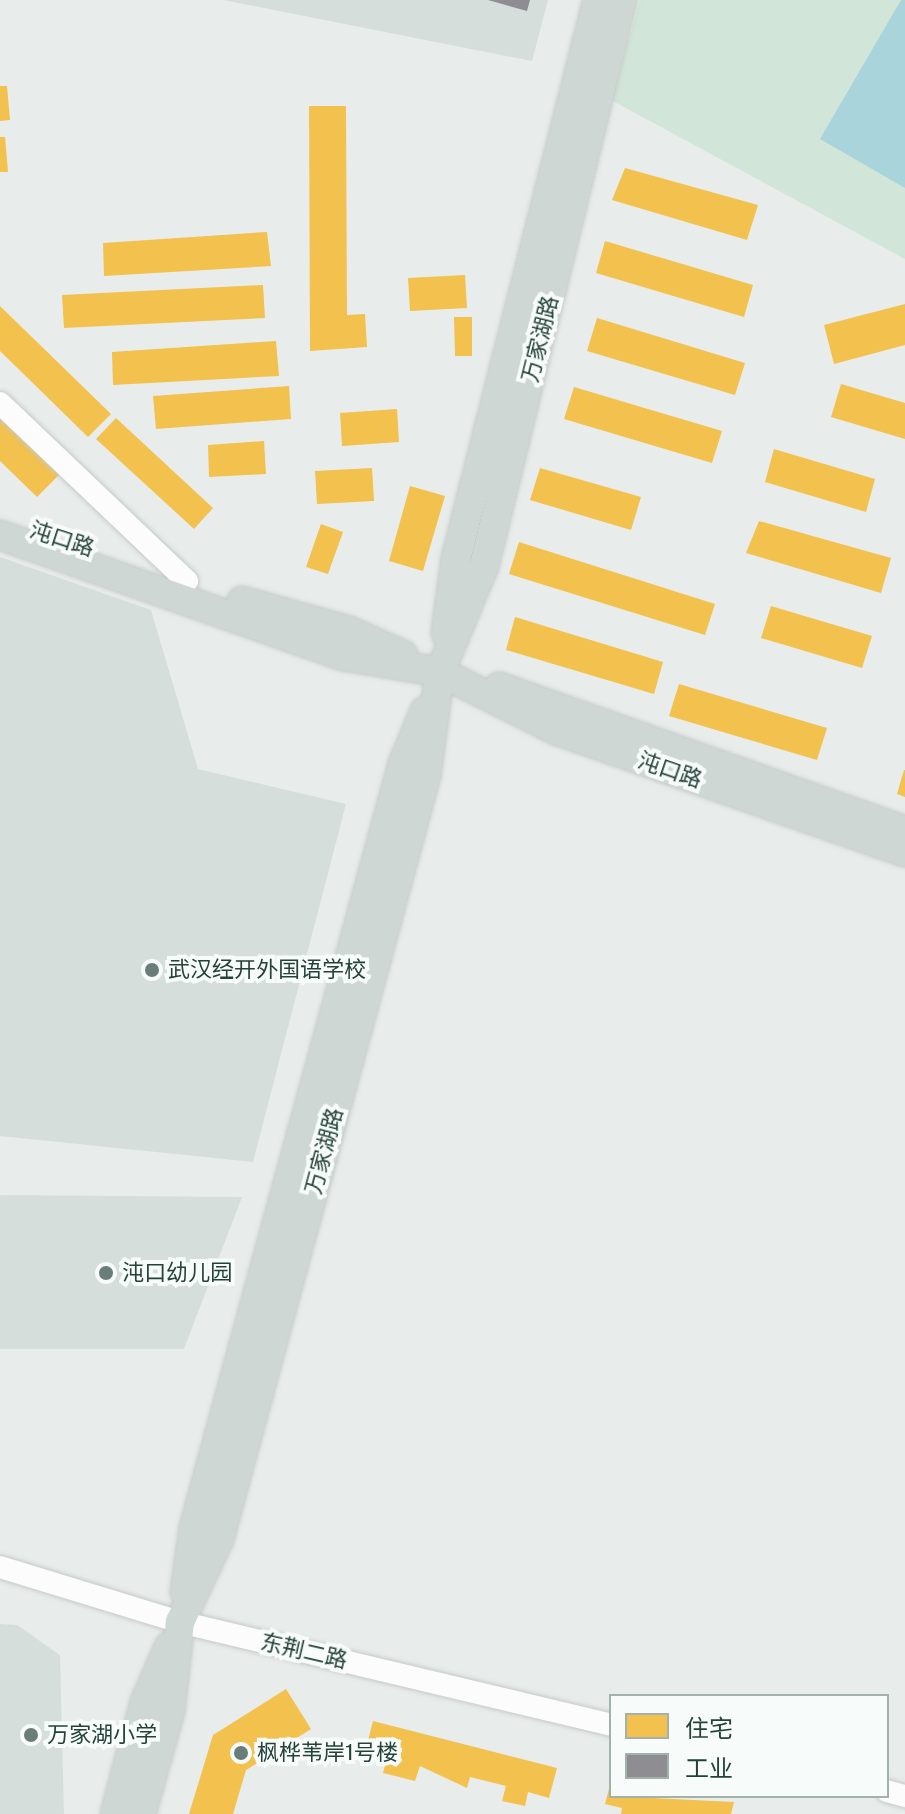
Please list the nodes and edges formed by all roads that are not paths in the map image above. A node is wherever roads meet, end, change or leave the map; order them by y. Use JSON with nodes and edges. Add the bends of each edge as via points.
{"nodes":[{"id":1,"x":598,"y":0,"type":"edge"},
{"id":2,"x":622,"y":0,"type":"edge"},
{"id":3,"x":0,"y":403,"type":"edge"},
{"id":4,"x":0,"y":518,"type":"edge"},
{"id":5,"x":0,"y":535,"type":"edge"},
{"id":6,"x":182,"y":588,"type":"junction"},
{"id":7,"x":440,"y":672,"type":"junction"},
{"id":8,"x":905,"y":831,"type":"edge"},
{"id":9,"x":905,"y":852,"type":"edge"},
{"id":10,"x":0,"y":1567,"type":"edge"},
{"id":11,"x":180,"y":1622,"type":"junction"},
{"id":12,"x":609,"y":1725,"type":"edge"},
{"id":13,"x":115,"y":1814,"type":"edge"},
{"id":14,"x":141,"y":1814,"type":"edge"}],
"edges":[{"from":1,"to":7,"type":"main road","name":"万家湖路","via":[[456,559]]},
{"from":2,"to":7,"type":"main road","name":"万家湖路","via":[[484,566]]},
{"from":3,"to":6,"type":"street"},
{"from":4,"to":6,"type":"main road","name":"沌口路"},
{"from":5,"to":6,"type":"main road","name":"沌口路"},
{"from":6,"to":7,"type":"main road","name":"沌口路","via":[[344,656]]},
{"from":7,"to":8,"type":"main road","name":"沌口路","via":[[563,705]]},
{"from":7,"to":9,"type":"main road","name":"沌口路","via":[[556,730]]},
{"from":7,"to":11,"type":"main road","name":"万家湖路","via":[[394,795],[194,1528]]},
{"from":10,"to":11,"type":"street","name":"东荆二路"},
{"from":11,"to":12,"type":"street","name":"东荆二路"},
{"from":11,"to":13,"type":"main road","name":"万家湖路","via":[[145,1702]]},
{"from":11,"to":14,"type":"main road","name":"万家湖路","via":[[170,1711]]}]}
